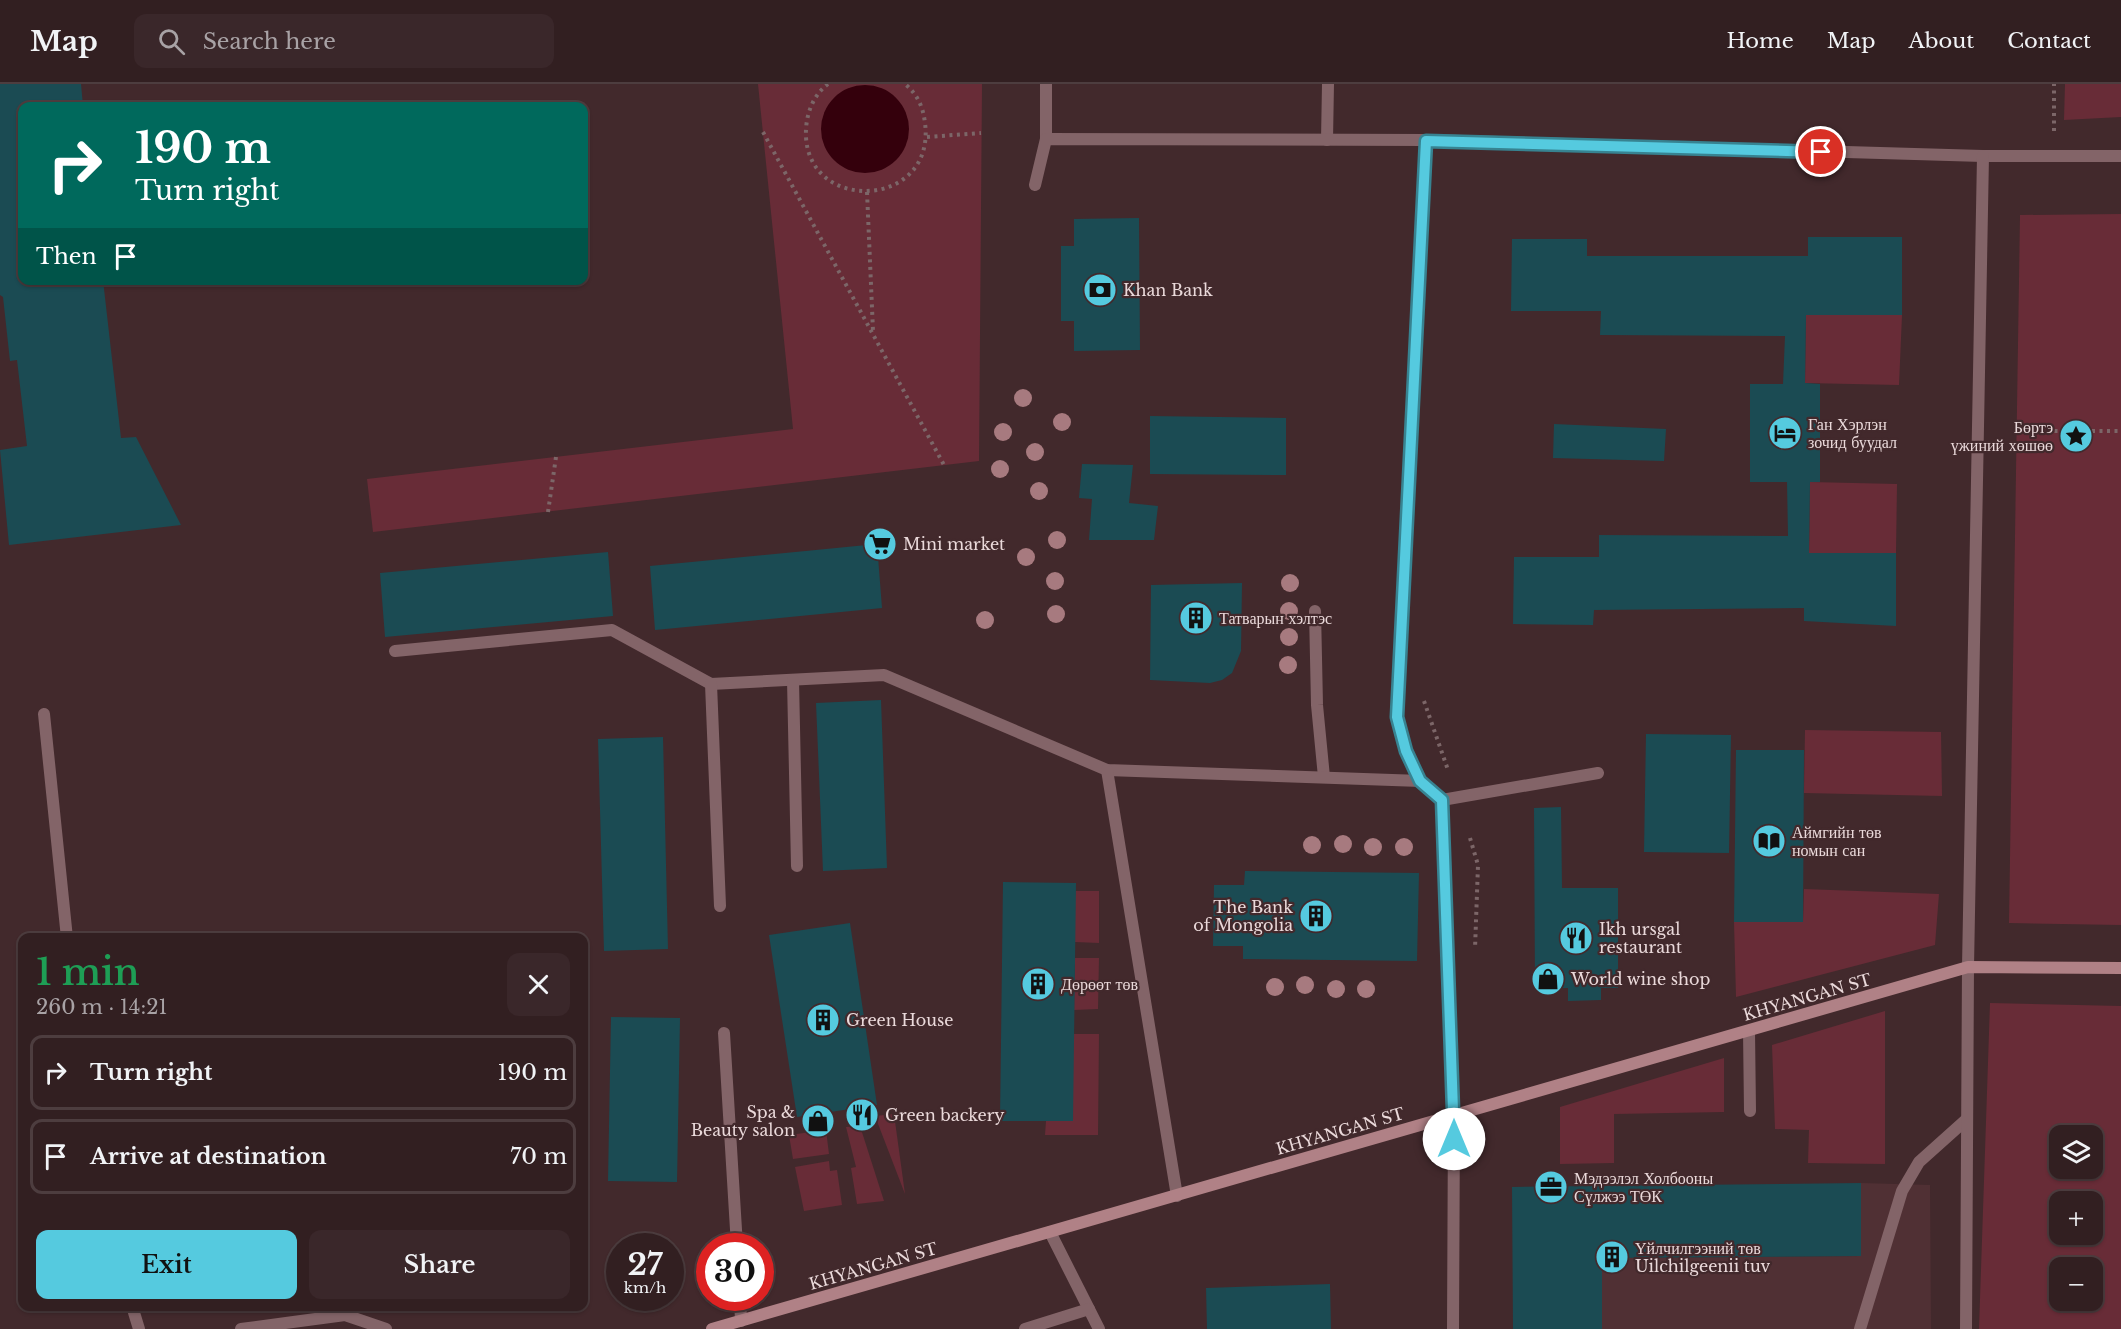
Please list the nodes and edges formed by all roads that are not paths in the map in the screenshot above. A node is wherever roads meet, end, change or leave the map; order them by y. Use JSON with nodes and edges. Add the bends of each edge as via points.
{"nodes":[{"id":1,"x":1046,"y":84,"type":"edge"},
{"id":2,"x":1328,"y":84,"type":"edge"},
{"id":3,"x":1046,"y":139,"type":"junction"},
{"id":4,"x":1327,"y":140,"type":"junction"},
{"id":5,"x":1426,"y":141,"type":"junction"},
{"id":6,"x":1983,"y":156,"type":"junction"},
{"id":7,"x":2121,"y":156,"type":"edge"},
{"id":8,"x":1035,"y":184,"type":"dead end"},
{"id":9,"x":1315,"y":611,"type":"dead end"},
{"id":10,"x":395,"y":651,"type":"dead end"},
{"id":11,"x":793,"y":680,"type":"junction"},
{"id":12,"x":711,"y":684,"type":"junction"},
{"id":13,"x":45,"y":714,"type":"dead end"},
{"id":14,"x":1107,"y":770,"type":"junction"},
{"id":15,"x":1598,"y":773,"type":"dead end"},
{"id":16,"x":1324,"y":777,"type":"junction"},
{"id":17,"x":1420,"y":781,"type":"junction"},
{"id":18,"x":1442,"y":800,"type":"junction"},
{"id":19,"x":797,"y":866,"type":"dead end"},
{"id":20,"x":720,"y":906,"type":"dead end"},
{"id":21,"x":67,"y":933,"type":"edge"},
{"id":22,"x":1968,"y":967,"type":"junction"},
{"id":23,"x":2121,"y":968,"type":"edge"},
{"id":24,"x":1749,"y":1031,"type":"junction"},
{"id":25,"x":724,"y":1033,"type":"dead end"},
{"id":26,"x":1750,"y":1111,"type":"dead end"},
{"id":27,"x":1454,"y":1116,"type":"junction"},
{"id":28,"x":1967,"y":1119,"type":"junction"},
{"id":29,"x":1177,"y":1196,"type":"junction"},
{"id":30,"x":1050,"y":1232,"type":"junction"},
{"id":31,"x":736,"y":1233,"type":"edge"},
{"id":32,"x":1089,"y":1309,"type":"junction"},
{"id":33,"x":134,"y":1311,"type":"edge"},
{"id":34,"x":741,"y":1311,"type":"edge"},
{"id":35,"x":741,"y":1321,"type":"junction"},
{"id":36,"x":139,"y":1329,"type":"edge"},
{"id":37,"x":240,"y":1329,"type":"edge"},
{"id":38,"x":386,"y":1329,"type":"edge"},
{"id":39,"x":712,"y":1329,"type":"edge"},
{"id":40,"x":1025,"y":1329,"type":"edge"},
{"id":41,"x":1099,"y":1329,"type":"edge"},
{"id":42,"x":1453,"y":1329,"type":"edge"},
{"id":43,"x":1860,"y":1329,"type":"edge"},
{"id":44,"x":1966,"y":1329,"type":"edge"}],
"edges":[{"from":1,"to":3,"type":"street"},
{"from":2,"to":4,"type":"street"},
{"from":3,"to":4,"type":"street"},
{"from":3,"to":8,"type":"street"},
{"from":4,"to":5,"type":"street"},
{"from":5,"to":6,"type":"street"},
{"from":5,"to":17,"type":"street","via":[[1397,717],[1406,751]]},
{"from":6,"to":7,"type":"street"},
{"from":6,"to":22,"type":"street"},
{"from":9,"to":16,"type":"street","via":[[1317,705]]},
{"from":10,"to":12,"type":"street","via":[[612,630]]},
{"from":11,"to":12,"type":"street"},
{"from":11,"to":14,"type":"street","via":[[884,675]]},
{"from":11,"to":19,"type":"street"},
{"from":12,"to":20,"type":"street"},
{"from":13,"to":21,"type":"street"},
{"from":14,"to":16,"type":"street"},
{"from":14,"to":29,"type":"street"},
{"from":15,"to":18,"type":"street"},
{"from":16,"to":17,"type":"street"},
{"from":17,"to":18,"type":"street"},
{"from":18,"to":27,"type":"street"},
{"from":22,"to":23,"type":"main road","name":"KHYANGAN ST"},
{"from":22,"to":24,"type":"main road","name":"KHYANGAN ST"},
{"from":22,"to":28,"type":"street"},
{"from":24,"to":26,"type":"street"},
{"from":24,"to":27,"type":"main road","name":"KHYANGAN ST"},
{"from":25,"to":31,"type":"street"},
{"from":27,"to":29,"type":"main road","name":"KHYANGAN ST"},
{"from":27,"to":42,"type":"street"},
{"from":28,"to":43,"type":"street","via":[[1919,1162],[1902,1191]]},
{"from":28,"to":44,"type":"street"},
{"from":29,"to":30,"type":"main road","name":"KHYANGAN ST"},
{"from":30,"to":32,"type":"street"},
{"from":30,"to":35,"type":"main road","name":"KHYANGAN ST"},
{"from":32,"to":40,"type":"street"},
{"from":32,"to":41,"type":"street"},
{"from":33,"to":36,"type":"street"},
{"from":34,"to":35,"type":"street"},
{"from":35,"to":39,"type":"main road","name":"KHYANGAN ST"},
{"from":37,"to":38,"type":"street","via":[[345,1315]]}]}
